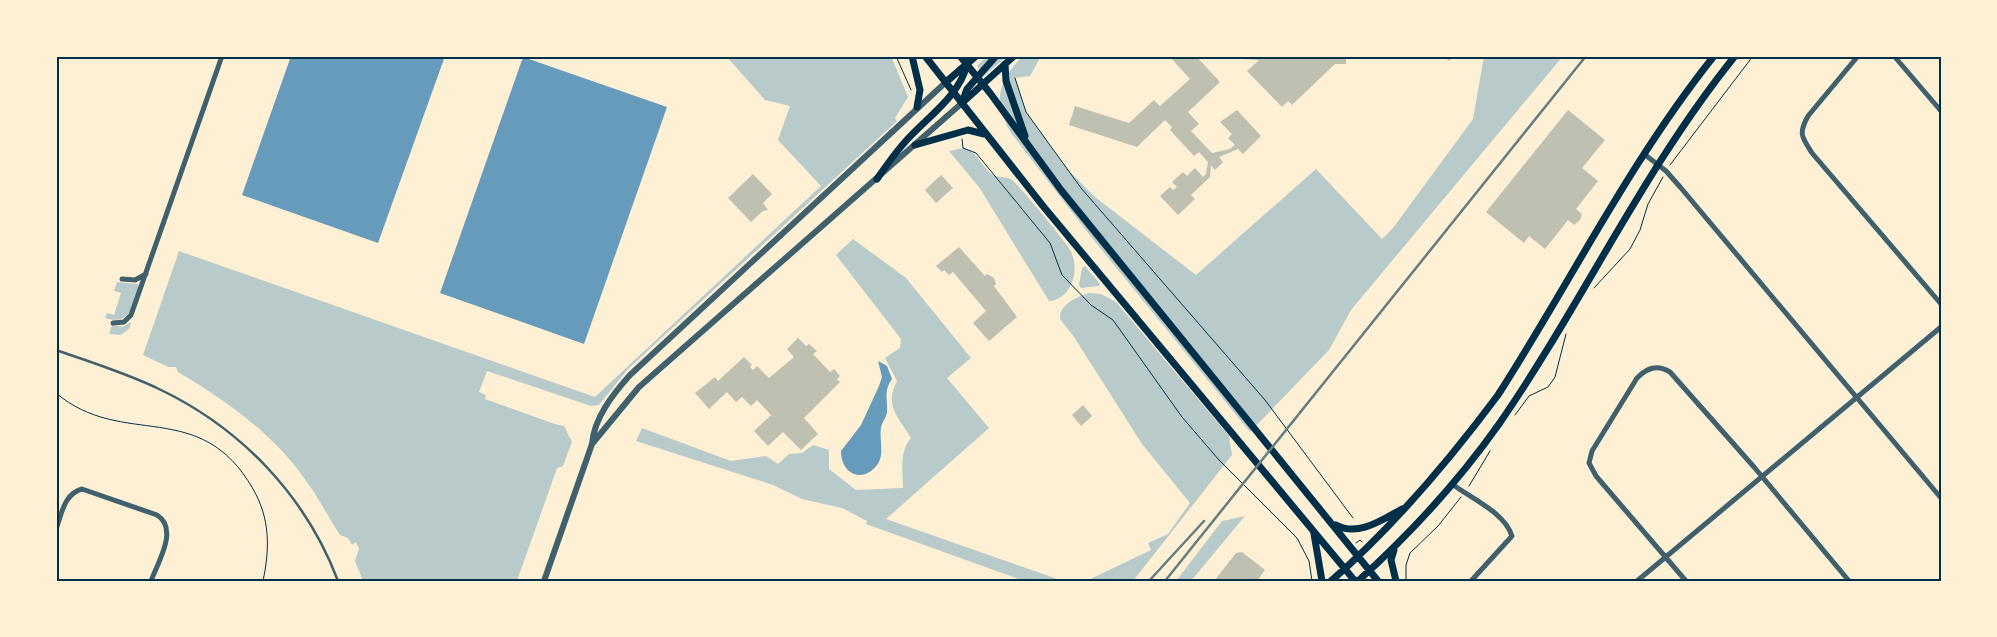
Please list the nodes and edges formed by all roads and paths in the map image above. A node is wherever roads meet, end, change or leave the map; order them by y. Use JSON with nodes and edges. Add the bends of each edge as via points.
{"nodes":[{"id":1,"x":896,"y":56,"type":"edge"},
{"id":2,"x":912,"y":56,"type":"edge"},
{"id":3,"x":925,"y":56,"type":"edge"},
{"id":4,"x":960,"y":56,"type":"edge"},
{"id":5,"x":976,"y":56,"type":"edge"},
{"id":6,"x":996,"y":56,"type":"edge"},
{"id":7,"x":1014,"y":56,"type":"edge"},
{"id":8,"x":1714,"y":56,"type":"edge"},
{"id":9,"x":1735,"y":56,"type":"edge"},
{"id":10,"x":1752,"y":56,"type":"edge"},
{"id":11,"x":1858,"y":56,"type":"edge"},
{"id":12,"x":1894,"y":56,"type":"edge"},
{"id":13,"x":220,"y":57,"type":"edge"},
{"id":14,"x":967,"y":64,"type":"junction"},
{"id":15,"x":1005,"y":64,"type":"junction"},
{"id":16,"x":977,"y":77,"type":"junction"},
{"id":17,"x":1015,"y":78,"type":"dead end"},
{"id":18,"x":946,"y":82,"type":"junction"},
{"id":19,"x":983,"y":84,"type":"junction"},
{"id":20,"x":953,"y":92,"type":"junction"},
{"id":21,"x":913,"y":93,"type":"dead end"},
{"id":22,"x":962,"y":103,"type":"junction"},
{"id":23,"x":917,"y":107,"type":"junction"},
{"id":24,"x":1941,"y":111,"type":"edge"},
{"id":25,"x":986,"y":135,"type":"junction"},
{"id":26,"x":915,"y":145,"type":"junction"},
{"id":27,"x":1028,"y":146,"type":"junction"},
{"id":28,"x":963,"y":148,"type":"dead end"},
{"id":29,"x":1644,"y":154,"type":"junction"},
{"id":30,"x":1658,"y":165,"type":"junction"},
{"id":31,"x":1666,"y":171,"type":"junction"},
{"id":32,"x":877,"y":178,"type":"junction"},
{"id":33,"x":146,"y":274,"type":"junction"},
{"id":34,"x":122,"y":279,"type":"dead end"},
{"id":35,"x":1941,"y":304,"type":"edge"},
{"id":36,"x":113,"y":322,"type":"dead end"},
{"id":37,"x":1941,"y":327,"type":"edge"},
{"id":38,"x":56,"y":350,"type":"edge"},
{"id":39,"x":56,"y":393,"type":"edge"},
{"id":40,"x":1856,"y":397,"type":"junction"},
{"id":41,"x":592,"y":444,"type":"junction"},
{"id":42,"x":1762,"y":476,"type":"junction"},
{"id":43,"x":1452,"y":484,"type":"junction"},
{"id":44,"x":1941,"y":498,"type":"edge"},
{"id":45,"x":1407,"y":506,"type":"junction"},
{"id":46,"x":1353,"y":518,"type":"dead end"},
{"id":47,"x":1334,"y":524,"type":"junction"},
{"id":48,"x":56,"y":529,"type":"edge"},
{"id":49,"x":1314,"y":531,"type":"junction"},
{"id":50,"x":1352,"y":548,"type":"junction"},
{"id":51,"x":1394,"y":548,"type":"junction"},
{"id":52,"x":1367,"y":549,"type":"junction"},
{"id":53,"x":1359,"y":556,"type":"junction"},
{"id":54,"x":1666,"y":556,"type":"junction"},
{"id":55,"x":1406,"y":565,"type":"dead end"},
{"id":56,"x":1345,"y":569,"type":"junction"},
{"id":57,"x":1370,"y":570,"type":"junction"},
{"id":58,"x":151,"y":581,"type":"edge"},
{"id":59,"x":263,"y":581,"type":"edge"},
{"id":60,"x":338,"y":581,"type":"edge"},
{"id":61,"x":544,"y":581,"type":"edge"},
{"id":62,"x":1312,"y":581,"type":"edge"},
{"id":63,"x":1322,"y":581,"type":"edge"},
{"id":64,"x":1331,"y":581,"type":"edge"},
{"id":65,"x":1356,"y":581,"type":"edge"},
{"id":66,"x":1378,"y":581,"type":"edge"},
{"id":67,"x":1396,"y":581,"type":"edge"},
{"id":68,"x":1406,"y":581,"type":"edge"},
{"id":69,"x":1471,"y":581,"type":"edge"},
{"id":70,"x":1637,"y":581,"type":"edge"},
{"id":71,"x":1686,"y":581,"type":"edge"},
{"id":72,"x":1848,"y":581,"type":"edge"}],
"edges":[{"from":1,"to":21,"type":"path"},
{"from":2,"to":23,"type":"main road","via":[[920,90]]},
{"from":3,"to":18,"type":"main road"},
{"from":4,"to":14,"type":"main road"},
{"from":5,"to":14,"type":"main road"},
{"from":6,"to":16,"type":"main road"},
{"from":7,"to":15,"type":"main road"},
{"from":8,"to":29,"type":"main road"},
{"from":9,"to":30,"type":"main road","via":[[1694,108]]},
{"from":10,"to":31,"type":"path"},
{"from":11,"to":35,"type":"street","via":[[1808,116],[1801,135],[1812,153]]},
{"from":12,"to":24,"type":"street"},
{"from":13,"to":33,"type":"street"},
{"from":14,"to":16,"type":"main road"},
{"from":14,"to":18,"type":"main road"},
{"from":14,"to":20,"type":"main road"},
{"from":15,"to":19,"type":"main road"},
{"from":15,"to":27,"type":"main road","via":[[1006,81]]},
{"from":16,"to":19,"type":"main road"},
{"from":16,"to":22,"type":"main road","via":[[967,89]]},
{"from":17,"to":46,"type":"path","via":[[1026,112],[1081,188],[1265,400]]},
{"from":18,"to":20,"type":"main road"},
{"from":18,"to":23,"type":"street"},
{"from":19,"to":22,"type":"main road"},
{"from":19,"to":27,"type":"main road"},
{"from":20,"to":22,"type":"main road"},
{"from":20,"to":32,"type":"main road","via":[[905,142]]},
{"from":22,"to":25,"type":"main road"},
{"from":22,"to":26,"type":"street"},
{"from":23,"to":41,"type":"street","via":[[630,375],[600,417]]},
{"from":25,"to":26,"type":"main road","via":[[968,130]]},
{"from":25,"to":49,"type":"main road"},
{"from":26,"to":32,"type":"street"},
{"from":27,"to":47,"type":"main road"},
{"from":28,"to":62,"type":"path","via":[[976,153],[1050,244],[1062,275],[1091,305],[1113,320],[1182,417],[1219,460],[1297,538],[1309,562]]},
{"from":29,"to":30,"type":"street"},
{"from":29,"to":45,"type":"main road","via":[[1498,395]]},
{"from":30,"to":31,"type":"street"},
{"from":30,"to":43,"type":"main road","via":[[1517,398]]},
{"from":31,"to":40,"type":"street"},
{"from":32,"to":41,"type":"street","via":[[639,387]]},
{"from":33,"to":34,"type":"street","via":[[135,280]]},
{"from":33,"to":36,"type":"street","via":[[130,318],[121,323]]},
{"from":37,"to":40,"type":"street"},
{"from":38,"to":60,"type":"lane","via":[[159,389],[200,411],[233,435],[270,470],[299,506],[320,539]]},
{"from":39,"to":59,"type":"path","via":[[79,409],[104,419],[186,432],[213,443],[233,461],[258,496],[268,528],[268,561]]},
{"from":40,"to":42,"type":"street"},
{"from":40,"to":44,"type":"street"},
{"from":41,"to":61,"type":"street"},
{"from":42,"to":54,"type":"street"},
{"from":42,"to":54,"type":"street","via":[[1670,372],[1659,367],[1646,369],[1637,378],[1592,451],[1589,463],[1596,476]]},
{"from":42,"to":72,"type":"street"},
{"from":43,"to":51,"type":"main road"},
{"from":43,"to":69,"type":"street","via":[[1499,517],[1509,526],[1512,536]]},
{"from":45,"to":47,"type":"main road","via":[[1357,530],[1345,530]]},
{"from":45,"to":52,"type":"main road"},
{"from":47,"to":50,"type":"main road"},
{"from":48,"to":58,"type":"street","via":[[66,501],[75,491],[82,489],[157,515],[166,523],[167,535]]},
{"from":49,"to":56,"type":"main road"},
{"from":49,"to":63,"type":"main road"},
{"from":50,"to":52,"type":"path","via":[[1360,540]]},
{"from":50,"to":53,"type":"main road"},
{"from":51,"to":57,"type":"main road"},
{"from":51,"to":67,"type":"main road","via":[[1391,560]]},
{"from":52,"to":53,"type":"main road"},
{"from":53,"to":56,"type":"main road"},
{"from":53,"to":57,"type":"main road"},
{"from":54,"to":70,"type":"street"},
{"from":54,"to":71,"type":"street"},
{"from":55,"to":68,"type":"path"},
{"from":56,"to":64,"type":"main road"},
{"from":56,"to":65,"type":"main road"},
{"from":57,"to":65,"type":"main road"},
{"from":57,"to":66,"type":"main road"}]}
